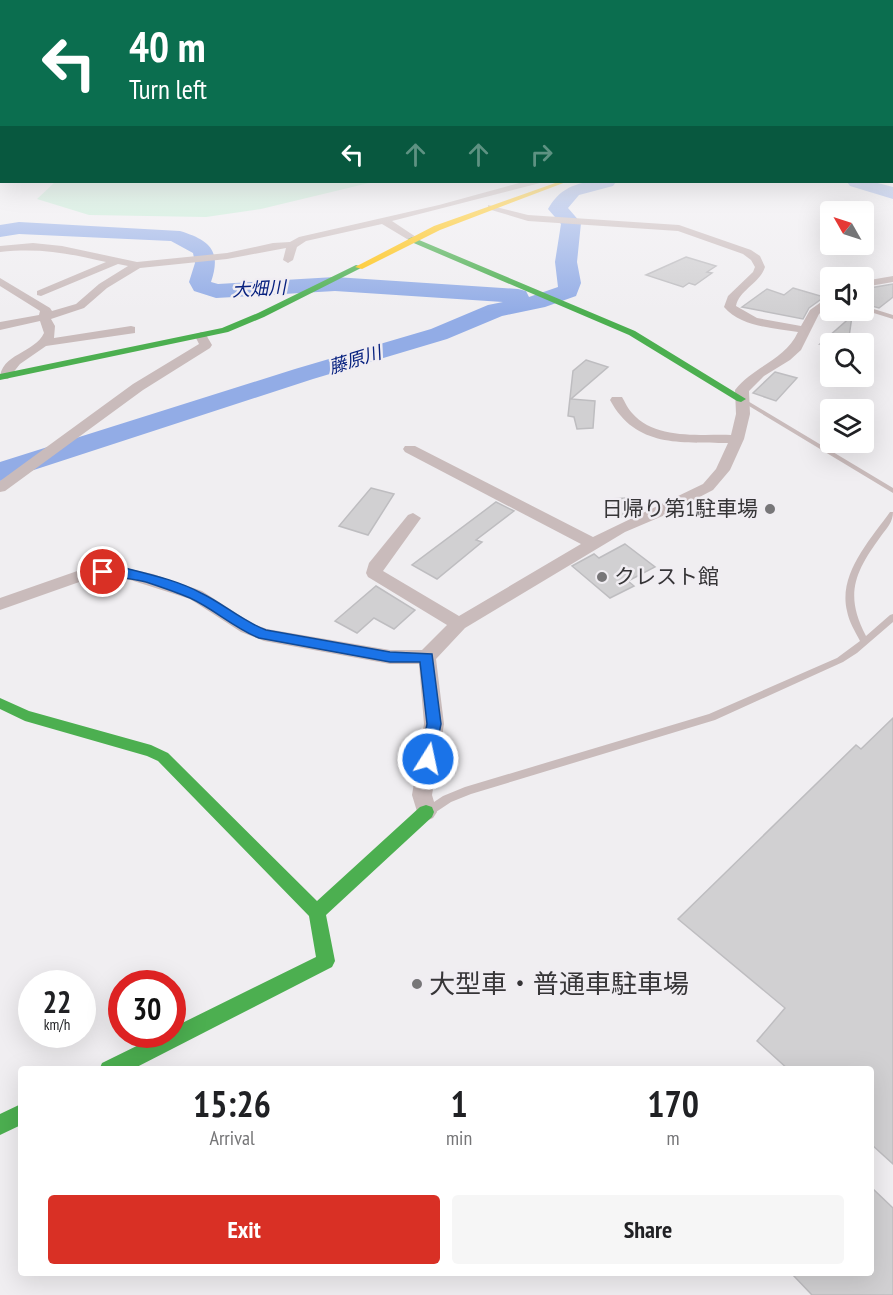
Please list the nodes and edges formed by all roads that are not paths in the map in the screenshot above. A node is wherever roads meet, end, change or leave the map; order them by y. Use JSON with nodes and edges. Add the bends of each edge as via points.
{"nodes":[{"id":1,"x":493,"y":191,"type":"edge"},
{"id":2,"x":536,"y":191,"type":"edge"},
{"id":3,"x":465,"y":200,"type":"junction"},
{"id":4,"x":489,"y":208,"type":"junction"},
{"id":5,"x":383,"y":220,"type":"junction"},
{"id":6,"x":412,"y":239,"type":"junction"},
{"id":7,"x":292,"y":246,"type":"junction"},
{"id":8,"x":0,"y":249,"type":"edge"},
{"id":9,"x":288,"y":260,"type":"dead end"},
{"id":10,"x":116,"y":261,"type":"junction"},
{"id":11,"x":137,"y":265,"type":"junction"},
{"id":12,"x":893,"y":279,"type":"edge"},
{"id":13,"x":0,"y":281,"type":"edge"},
{"id":14,"x":874,"y":282,"type":"edge"},
{"id":15,"x":41,"y":293,"type":"dead end"},
{"id":16,"x":820,"y":307,"type":"edge"},
{"id":17,"x":874,"y":311,"type":"edge"},
{"id":18,"x":44,"y":317,"type":"junction"},
{"id":19,"x":893,"y":317,"type":"edge"},
{"id":20,"x":0,"y":326,"type":"edge"},
{"id":21,"x":131,"y":330,"type":"dead end"},
{"id":22,"x":804,"y":330,"type":"junction"},
{"id":23,"x":201,"y":336,"type":"junction"},
{"id":24,"x":44,"y":343,"type":"junction"},
{"id":25,"x":1,"y":380,"type":"edge"},
{"id":26,"x":741,"y":399,"type":"junction"},
{"id":27,"x":617,"y":400,"type":"dead end"},
{"id":28,"x":737,"y":439,"type":"junction"},
{"id":29,"x":410,"y":449,"type":"dead end"},
{"id":30,"x":2,"y":487,"type":"edge"},
{"id":31,"x":893,"y":491,"type":"edge"},
{"id":32,"x":893,"y":514,"type":"edge"},
{"id":33,"x":413,"y":518,"type":"dead end"},
{"id":34,"x":593,"y":544,"type":"junction"},
{"id":35,"x":0,"y":604,"type":"edge"},
{"id":36,"x":893,"y":617,"type":"edge"},
{"id":37,"x":459,"y":624,"type":"junction"},
{"id":38,"x":864,"y":641,"type":"junction"},
{"id":39,"x":427,"y":657,"type":"junction"},
{"id":40,"x":0,"y":703,"type":"edge"},
{"id":41,"x":426,"y":812,"type":"junction"},
{"id":42,"x":317,"y":912,"type":"junction"},
{"id":43,"x":117,"y":1066,"type":"edge"},
{"id":44,"x":18,"y":1116,"type":"edge"},
{"id":45,"x":0,"y":1125,"type":"edge"}],
"edges":[{"from":1,"to":3,"type":"street"},
{"from":2,"to":4,"type":"street"},
{"from":3,"to":4,"type":"street"},
{"from":3,"to":5,"type":"street"},
{"from":4,"to":6,"type":"street"},
{"from":4,"to":22,"type":"street","via":[[553,220],[686,229],[747,252],[760,267],[732,298],[733,311],[749,319]]},
{"from":5,"to":6,"type":"street"},
{"from":5,"to":7,"type":"street","via":[[303,238]]},
{"from":6,"to":23,"type":"street","via":[[245,322]]},
{"from":6,"to":26,"type":"street","via":[[632,333]]},
{"from":7,"to":9,"type":"street"},
{"from":7,"to":11,"type":"street"},
{"from":8,"to":10,"type":"street","via":[[48,247]]},
{"from":10,"to":11,"type":"street"},
{"from":10,"to":15,"type":"street"},
{"from":11,"to":18,"type":"street","via":[[103,286],[88,301]]},
{"from":12,"to":14,"type":"street"},
{"from":13,"to":18,"type":"street","via":[[46,310]]},
{"from":16,"to":22,"type":"street"},
{"from":17,"to":19,"type":"lane"},
{"from":18,"to":20,"type":"street"},
{"from":18,"to":24,"type":"street","via":[[49,324]]},
{"from":21,"to":24,"type":"street"},
{"from":22,"to":26,"type":"street","via":[[797,347],[750,381],[742,390]]},
{"from":23,"to":25,"type":"street"},
{"from":23,"to":30,"type":"street","via":[[206,345],[197,353],[138,387]]},
{"from":24,"to":25,"type":"street","via":[[16,361]]},
{"from":26,"to":28,"type":"street","via":[[743,414]]},
{"from":26,"to":31,"type":"lane"},
{"from":27,"to":28,"type":"street","via":[[621,411],[655,434]]},
{"from":28,"to":34,"type":"street","via":[[723,470],[708,487]]},
{"from":29,"to":34,"type":"street"},
{"from":32,"to":38,"type":"lane","via":[[850,586],[850,608]]},
{"from":33,"to":37,"type":"street","via":[[374,573]]},
{"from":34,"to":37,"type":"street"},
{"from":35,"to":39,"type":"street","via":[[83,575],[121,572],[196,596],[264,635],[390,657]]},
{"from":36,"to":38,"type":"lane"},
{"from":37,"to":39,"type":"street"},
{"from":38,"to":41,"type":"lane","via":[[840,660],[712,717],[469,790]]},
{"from":39,"to":41,"type":"street","via":[[434,724],[422,795]]},
{"from":40,"to":42,"type":"street","via":[[25,716],[163,757]]},
{"from":41,"to":42,"type":"street"},
{"from":42,"to":43,"type":"street","via":[[326,962]]},
{"from":44,"to":45,"type":"street"}]}
